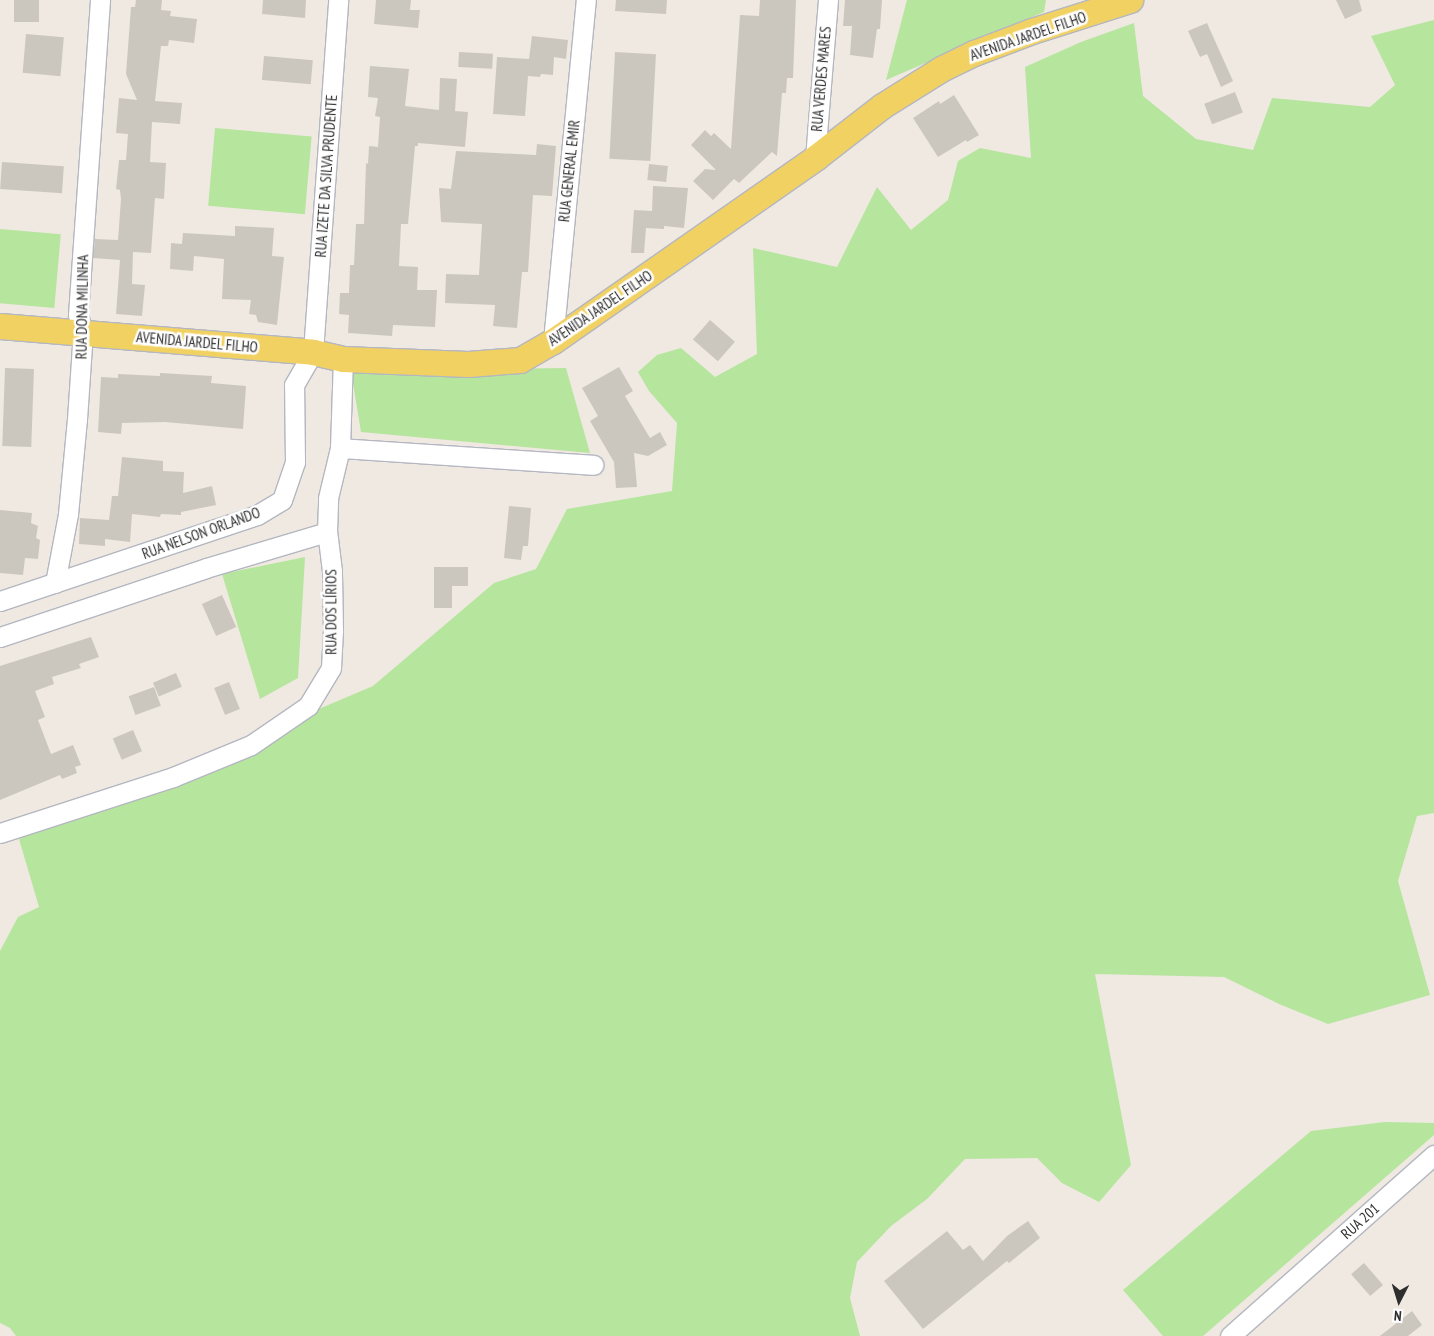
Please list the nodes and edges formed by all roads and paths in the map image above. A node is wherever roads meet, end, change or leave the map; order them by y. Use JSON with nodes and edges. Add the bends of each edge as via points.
{"nodes":[{"id":1,"x":100,"y":0,"type":"edge"},
{"id":2,"x":338,"y":0,"type":"edge"},
{"id":3,"x":586,"y":0,"type":"edge"},
{"id":4,"x":828,"y":0,"type":"edge"},
{"id":5,"x":1130,"y":0,"type":"edge"},
{"id":6,"x":1073,"y":10,"type":"edge"},
{"id":7,"x":815,"y":158,"type":"junction"},
{"id":8,"x":0,"y":326,"type":"edge"},
{"id":9,"x":83,"y":332,"type":"junction"},
{"id":10,"x":553,"y":341,"type":"junction"},
{"id":11,"x":313,"y":352,"type":"junction"},
{"id":12,"x":343,"y":359,"type":"junction"},
{"id":13,"x":340,"y":448,"type":"junction"},
{"id":14,"x":593,"y":465,"type":"dead end"},
{"id":15,"x":327,"y":532,"type":"junction"},
{"id":16,"x":55,"y":583,"type":"junction"},
{"id":17,"x":0,"y":601,"type":"edge"},
{"id":18,"x":0,"y":637,"type":"edge"},
{"id":19,"x":0,"y":833,"type":"edge"},
{"id":20,"x":1434,"y":1155,"type":"edge"},
{"id":21,"x":1230,"y":1336,"type":"edge"}],
"edges":[{"from":1,"to":9,"type":"street","name":"RUA DONA MILINHA","via":[[78,315]]},
{"from":2,"to":11,"type":"street","name":"RUA IZETE DA SILVA PRUDENTE"},
{"from":3,"to":10,"type":"street","name":"RUA GENERAL EMIR"},
{"from":4,"to":7,"type":"street","name":"RUA VERDES MARES"},
{"from":5,"to":6,"type":"main road","name":"AVENIDA JARDEL FILHO"},
{"from":6,"to":7,"type":"main road","name":"AVENIDA JARDEL FILHO","via":[[941,69],[882,106]]},
{"from":7,"to":10,"type":"main road","name":"AVENIDA JARDEL FILHO"},
{"from":8,"to":9,"type":"main road","name":"AVENIDA JARDEL FILHO"},
{"from":9,"to":11,"type":"main road","name":"AVENIDA JARDEL FILHO"},
{"from":9,"to":16,"type":"street","name":"RUA DONA MILINHA","via":[[68,514]]},
{"from":10,"to":12,"type":"main road","name":"AVENIDA JARDEL FILHO","via":[[520,360],[499,363]]},
{"from":11,"to":12,"type":"main road","name":"AVENIDA JARDEL FILHO"},
{"from":11,"to":16,"type":"street","name":"RUA NELSON ORLANDO","via":[[294,385],[295,462],[282,500],[257,515]]},
{"from":12,"to":13,"type":"street","name":"RUA DOS LÍRIOS"},
{"from":13,"to":14,"type":"street"},
{"from":13,"to":15,"type":"street","name":"RUA DOS LÍRIOS","via":[[328,498]]},
{"from":15,"to":18,"type":"street","via":[[206,568]]},
{"from":15,"to":19,"type":"street","name":"RUA DOS LÍRIOS","via":[[332,571],[331,668],[308,706],[251,745],[174,777]]},
{"from":16,"to":17,"type":"street","name":"RUA NELSON ORLANDO"},
{"from":20,"to":21,"type":"street","name":"RUA 201"}]}
